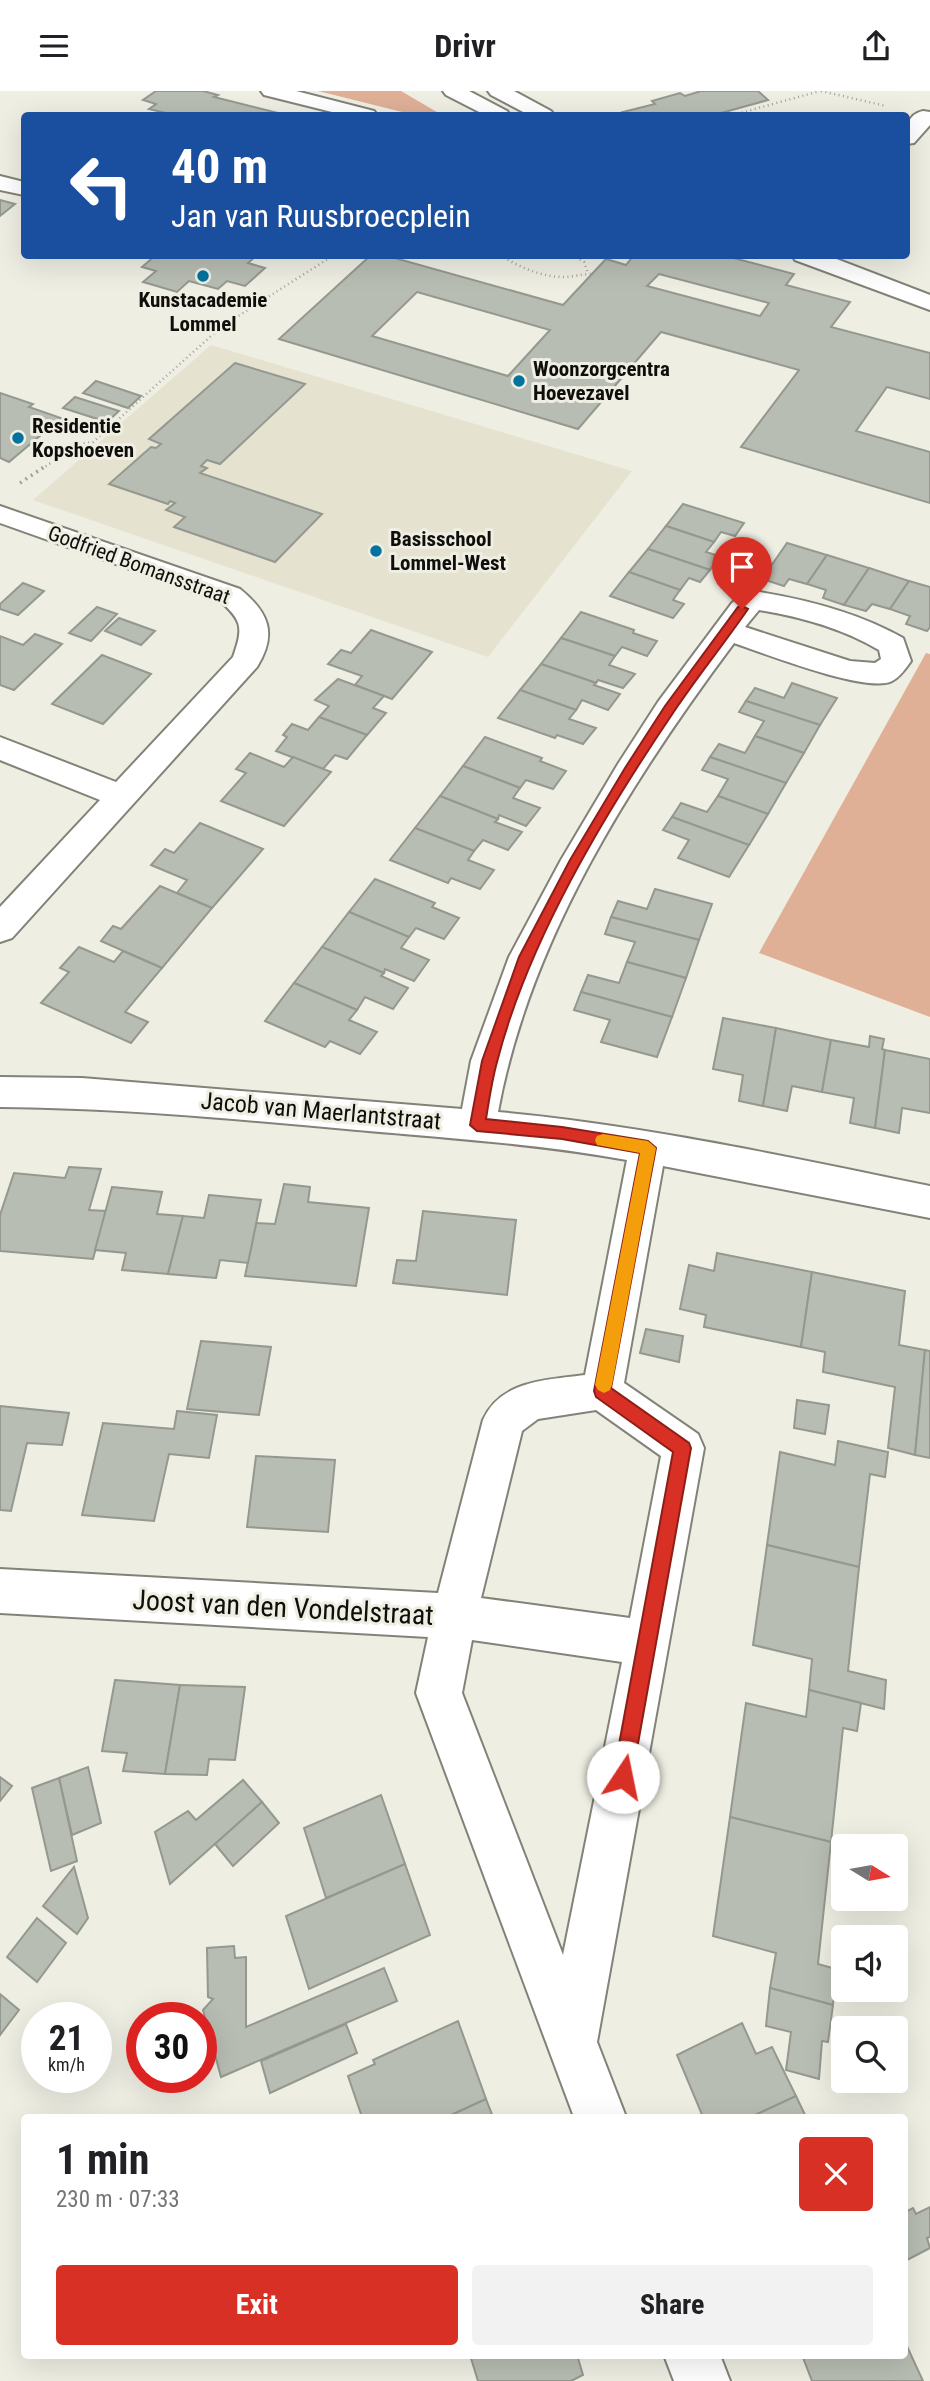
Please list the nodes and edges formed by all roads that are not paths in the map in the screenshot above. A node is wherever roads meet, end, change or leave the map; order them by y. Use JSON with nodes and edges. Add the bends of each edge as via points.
{"nodes":[{"id":1,"x":271,"y":91,"type":"edge"},
{"id":2,"x":453,"y":91,"type":"edge"},
{"id":3,"x":498,"y":91,"type":"edge"},
{"id":4,"x":355,"y":112,"type":"edge"},
{"id":5,"x":494,"y":112,"type":"edge"},
{"id":6,"x":538,"y":112,"type":"edge"},
{"id":7,"x":927,"y":118,"type":"edge"},
{"id":8,"x":910,"y":134,"type":"edge"},
{"id":9,"x":0,"y":183,"type":"edge"},
{"id":10,"x":21,"y":188,"type":"edge"},
{"id":11,"x":814,"y":259,"type":"edge"},
{"id":12,"x":872,"y":259,"type":"edge"},
{"id":13,"x":930,"y":280,"type":"edge"},
{"id":14,"x":930,"y":303,"type":"edge"},
{"id":15,"x":6,"y":501,"type":"edge"},
{"id":16,"x":728,"y":631,"type":"dead end"},
{"id":17,"x":0,"y":748,"type":"edge"},
{"id":18,"x":123,"y":797,"type":"junction"},
{"id":19,"x":0,"y":929,"type":"edge"},
{"id":20,"x":0,"y":1092,"type":"edge"},
{"id":21,"x":477,"y":1125,"type":"junction"},
{"id":22,"x":648,"y":1148,"type":"junction"},
{"id":23,"x":930,"y":1202,"type":"edge"},
{"id":24,"x":602,"y":1391,"type":"junction"},
{"id":25,"x":0,"y":1591,"type":"edge"},
{"id":26,"x":454,"y":1616,"type":"junction"},
{"id":27,"x":649,"y":1643,"type":"junction"},
{"id":28,"x":571,"y":2045,"type":"junction"},
{"id":29,"x":599,"y":2114,"type":"edge"},
{"id":30,"x":694,"y":2359,"type":"edge"},
{"id":31,"x":702,"y":2381,"type":"edge"}],
"edges":[{"from":1,"to":4,"type":"street"},
{"from":2,"to":5,"type":"street"},
{"from":3,"to":6,"type":"street"},
{"from":7,"to":8,"type":"street"},
{"from":9,"to":10,"type":"street"},
{"from":11,"to":14,"type":"street"},
{"from":12,"to":13,"type":"street"},
{"from":15,"to":18,"type":"street","name":"Godfried Bomansstraat","via":[[230,595],[251,612],[256,633],[247,660]]},
{"from":16,"to":21,"type":"street","via":[[629,772],[526,957],[489,1061]]},
{"from":17,"to":18,"type":"street"},
{"from":18,"to":19,"type":"street","name":"Godfried Bomansstraat"},
{"from":20,"to":21,"type":"street","name":"Jacob van Maerlantstraat","via":[[82,1093]]},
{"from":21,"to":22,"type":"street","name":"Jacob van Maerlantstraat"},
{"from":22,"to":23,"type":"street","name":"Jacob van Maerlantstraat"},
{"from":22,"to":24,"type":"street"},
{"from":24,"to":26,"type":"street","via":[[529,1401],[504,1420]]},
{"from":24,"to":27,"type":"street","via":[[683,1448]]},
{"from":25,"to":26,"type":"street","name":"Joost van den Vondelstraat"},
{"from":26,"to":27,"type":"street"},
{"from":26,"to":28,"type":"street","name":"Joost van den Vondelstraat","via":[[439,1693]]},
{"from":27,"to":28,"type":"street"},
{"from":28,"to":29,"type":"street","name":"Joost van den Vondelstraat"},
{"from":30,"to":31,"type":"street"}]}
